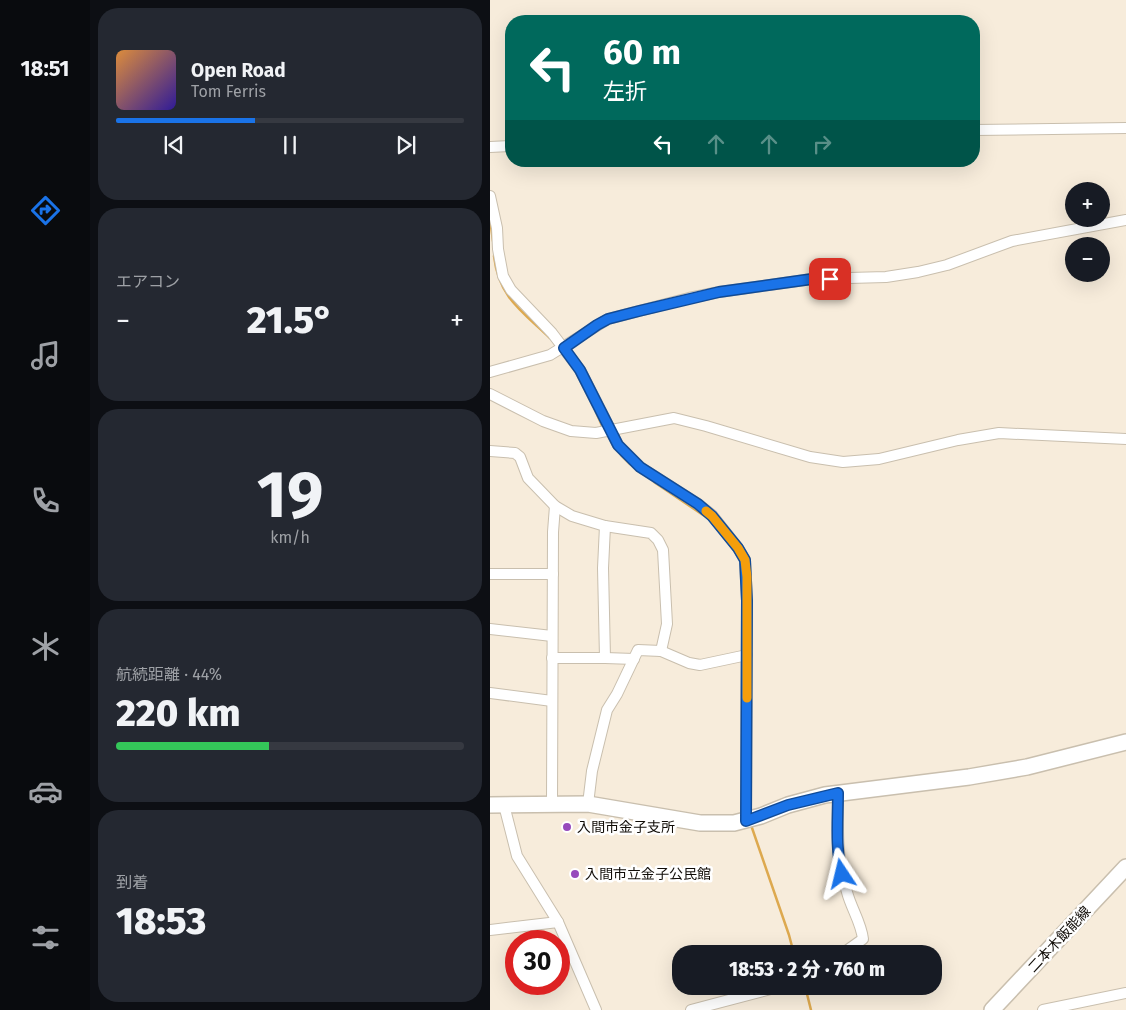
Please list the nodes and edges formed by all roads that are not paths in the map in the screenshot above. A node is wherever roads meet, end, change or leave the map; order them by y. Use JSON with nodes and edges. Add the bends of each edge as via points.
{"nodes":[{"id":1,"x":1126,"y":128,"type":"edge"},
{"id":2,"x":980,"y":130,"type":"edge"},
{"id":3,"x":505,"y":146,"type":"edge"},
{"id":4,"x":490,"y":147,"type":"edge"},
{"id":5,"x":490,"y":196,"type":"edge"},
{"id":6,"x":1126,"y":220,"type":"edge"},
{"id":7,"x":564,"y":348,"type":"junction"},
{"id":8,"x":490,"y":372,"type":"edge"},
{"id":9,"x":490,"y":394,"type":"edge"},
{"id":10,"x":610,"y":431,"type":"junction"},
{"id":11,"x":1126,"y":439,"type":"edge"},
{"id":12,"x":490,"y":451,"type":"edge"},
{"id":13,"x":555,"y":506,"type":"junction"},
{"id":14,"x":605,"y":526,"type":"junction"},
{"id":15,"x":490,"y":574,"type":"edge"},
{"id":16,"x":553,"y":574,"type":"junction"},
{"id":17,"x":490,"y":629,"type":"edge"},
{"id":18,"x":552,"y":636,"type":"junction"},
{"id":19,"x":661,"y":651,"type":"junction"},
{"id":20,"x":747,"y":656,"type":"junction"},
{"id":21,"x":552,"y":658,"type":"junction"},
{"id":22,"x":605,"y":658,"type":"junction"},
{"id":23,"x":634,"y":659,"type":"junction"},
{"id":24,"x":490,"y":693,"type":"edge"},
{"id":25,"x":552,"y":701,"type":"junction"},
{"id":26,"x":1126,"y":742,"type":"edge"},
{"id":27,"x":838,"y":793,"type":"junction"},
{"id":28,"x":552,"y":803,"type":"junction"},
{"id":29,"x":588,"y":804,"type":"junction"},
{"id":30,"x":497,"y":805,"type":"edge"},
{"id":31,"x":746,"y":821,"type":"junction"},
{"id":32,"x":1126,"y":867,"type":"edge"},
{"id":33,"x":558,"y":922,"type":"junction"},
{"id":34,"x":490,"y":930,"type":"edge"},
{"id":35,"x":855,"y":945,"type":"edge"},
{"id":36,"x":1126,"y":993,"type":"edge"},
{"id":37,"x":748,"y":995,"type":"edge"},
{"id":38,"x":596,"y":1010,"type":"edge"},
{"id":39,"x":691,"y":1010,"type":"edge"},
{"id":40,"x":992,"y":1010,"type":"edge"},
{"id":41,"x":1043,"y":1010,"type":"edge"}],
"edges":[{"from":1,"to":2,"type":"street"},
{"from":3,"to":4,"type":"street"},
{"from":5,"to":7,"type":"street","via":[[503,276],[511,290]]},
{"from":6,"to":7,"type":"street","via":[[1012,241],[918,272],[886,277],[812,279],[689,298],[608,319]]},
{"from":7,"to":8,"type":"street"},
{"from":7,"to":10,"type":"street","via":[[580,370]]},
{"from":9,"to":10,"type":"street","via":[[560,428],[582,433]]},
{"from":10,"to":11,"type":"street","via":[[674,418],[810,457],[843,462],[879,459],[1000,433]]},
{"from":10,"to":20,"type":"street","via":[[634,462],[712,516],[738,548],[745,560],[747,577]]},
{"from":12,"to":13,"type":"street","via":[[515,453],[520,457],[528,478]]},
{"from":13,"to":14,"type":"street","via":[[572,516]]},
{"from":13,"to":16,"type":"street"},
{"from":14,"to":19,"type":"street","via":[[651,533],[663,550],[667,624]]},
{"from":14,"to":22,"type":"street"},
{"from":15,"to":16,"type":"street"},
{"from":16,"to":18,"type":"street"},
{"from":17,"to":18,"type":"street"},
{"from":18,"to":21,"type":"street"},
{"from":19,"to":20,"type":"street","via":[[700,665]]},
{"from":19,"to":23,"type":"street","via":[[638,650]]},
{"from":20,"to":31,"type":"street"},
{"from":21,"to":22,"type":"street"},
{"from":21,"to":25,"type":"street"},
{"from":22,"to":23,"type":"street"},
{"from":23,"to":29,"type":"street","via":[[607,710],[592,771]]},
{"from":24,"to":25,"type":"street"},
{"from":25,"to":28,"type":"street"},
{"from":26,"to":27,"type":"street","via":[[1027,767]]},
{"from":27,"to":31,"type":"street","via":[[788,805]]},
{"from":27,"to":35,"type":"street","via":[[839,862],[863,939]]},
{"from":28,"to":29,"type":"street"},
{"from":28,"to":30,"type":"street"},
{"from":29,"to":31,"type":"street","via":[[700,823]]},
{"from":30,"to":33,"type":"street","via":[[516,856]]},
{"from":32,"to":40,"type":"street","name":"二本木飯能線"},
{"from":33,"to":34,"type":"street"},
{"from":33,"to":38,"type":"street"},
{"from":36,"to":41,"type":"street"},
{"from":37,"to":39,"type":"street"}]}
